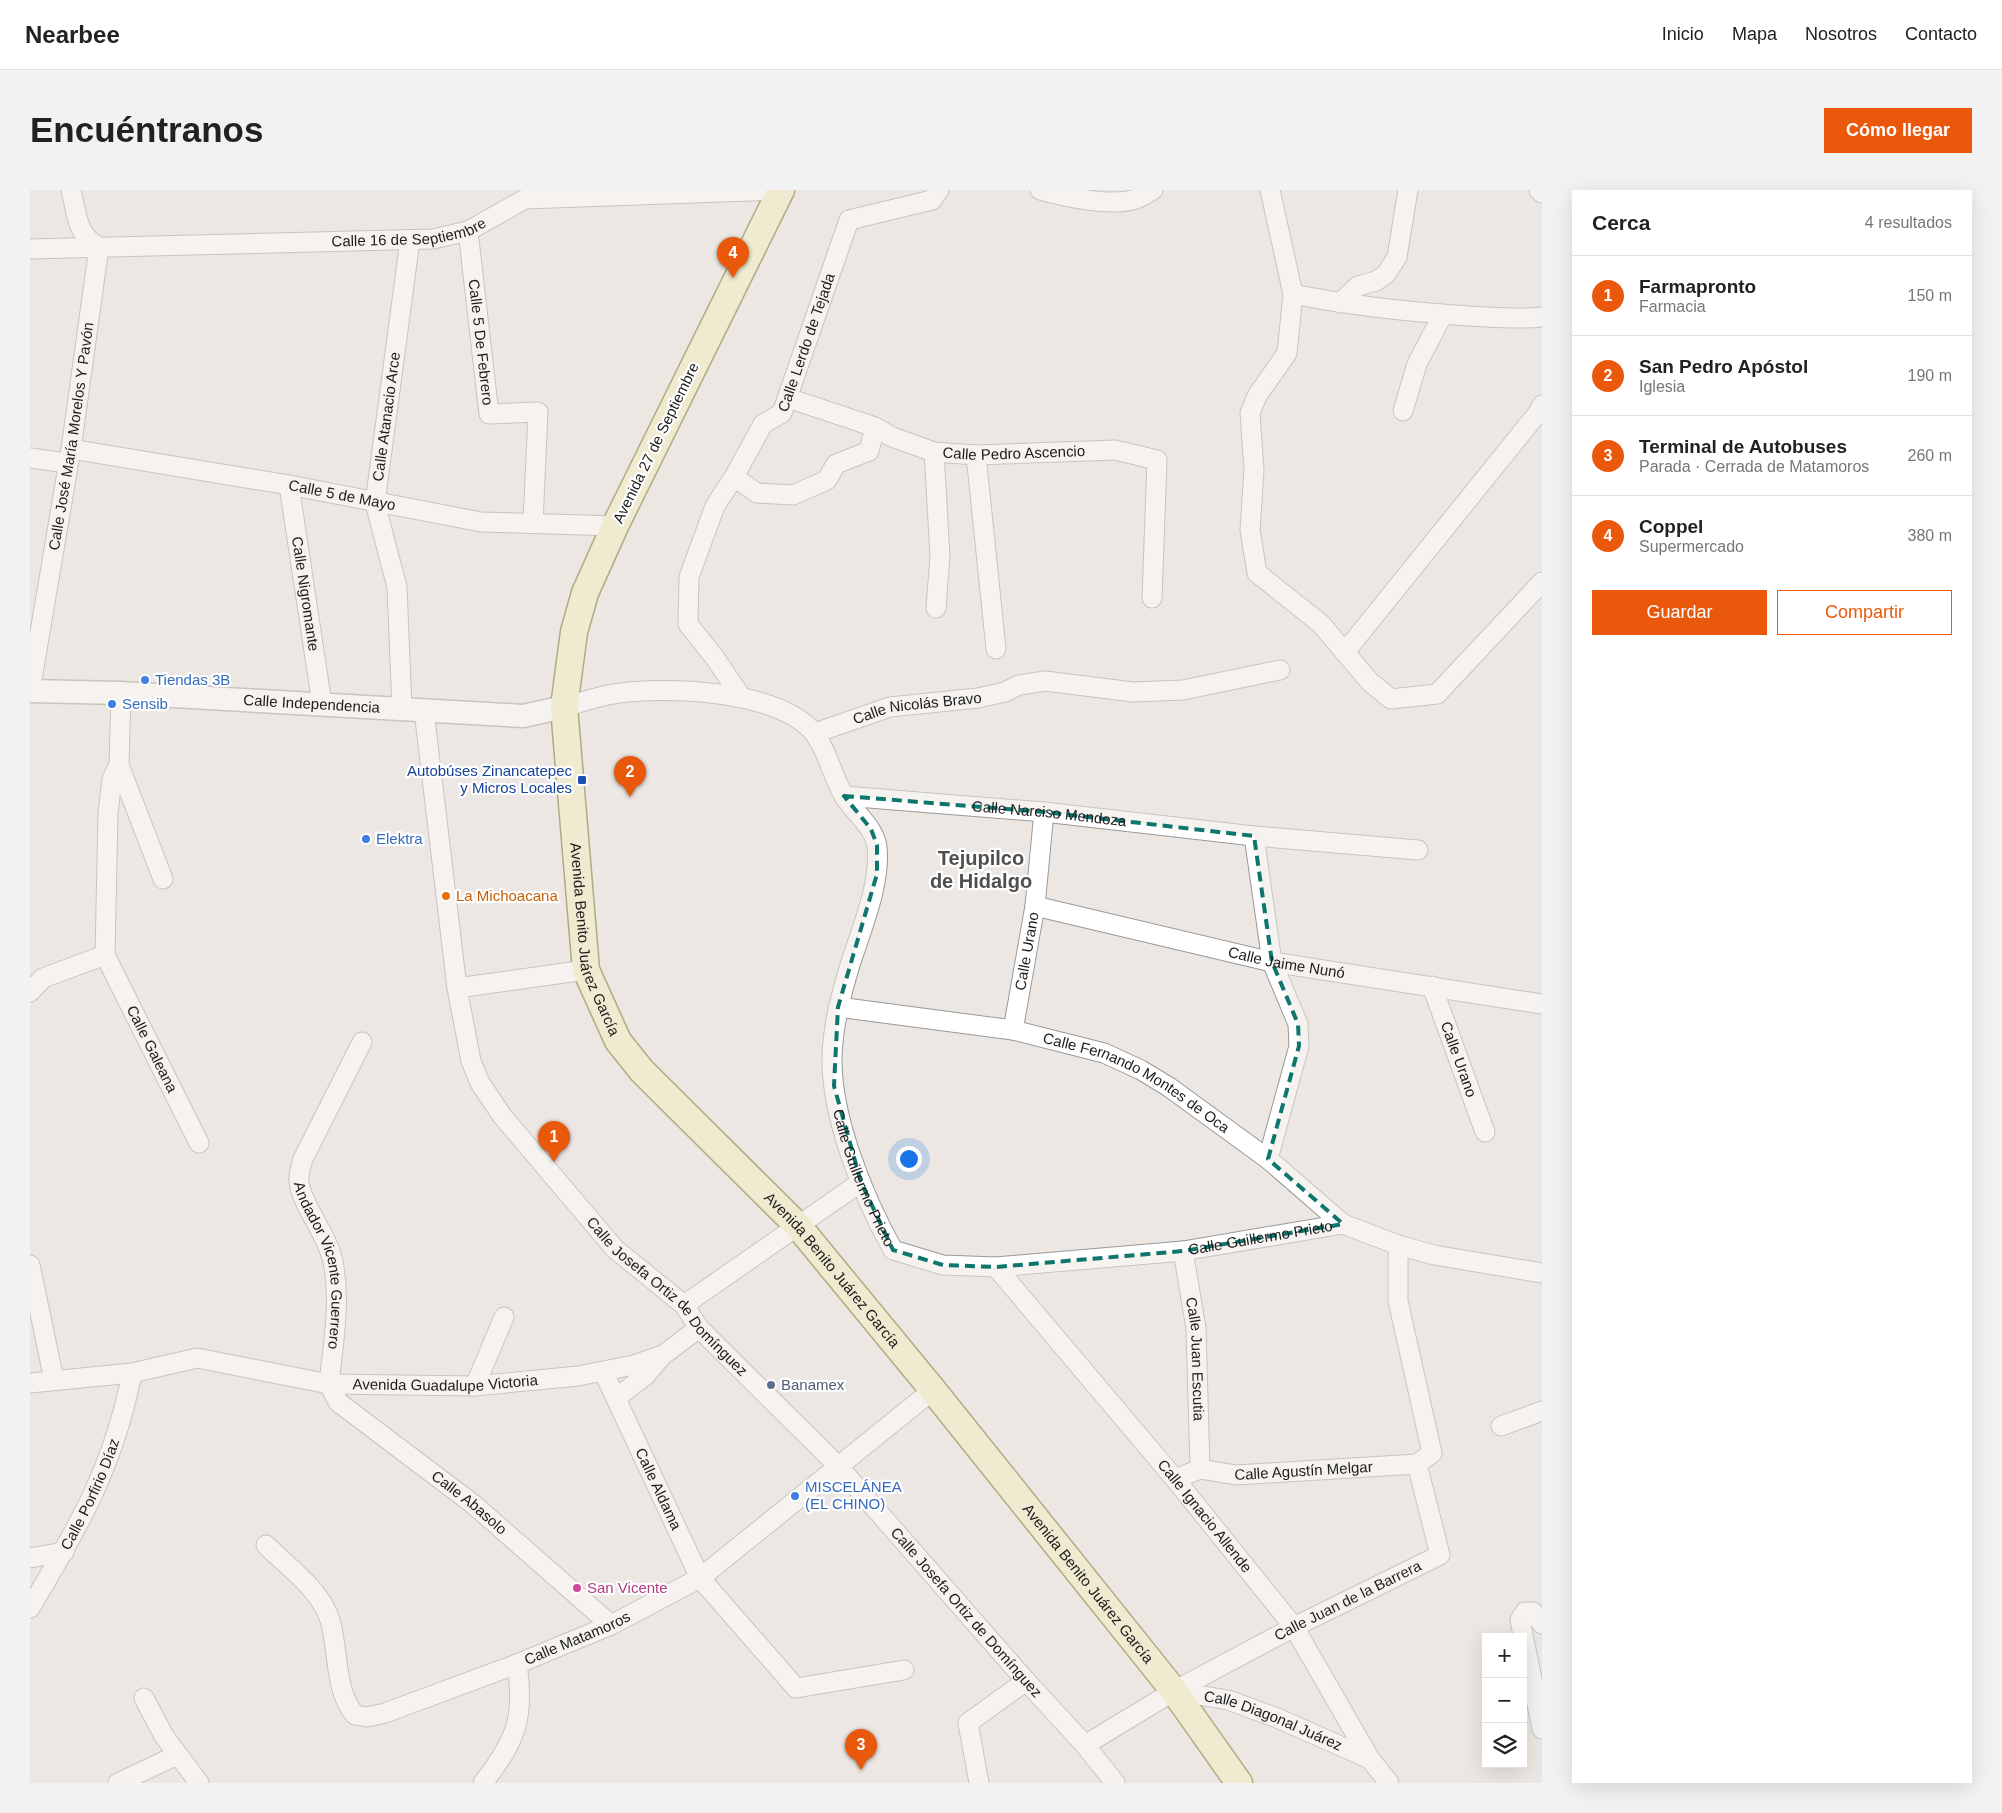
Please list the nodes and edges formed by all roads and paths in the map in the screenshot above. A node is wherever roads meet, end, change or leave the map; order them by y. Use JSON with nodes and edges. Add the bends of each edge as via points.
{"nodes":[{"id":1,"x":71,"y":190,"type":"edge"},
{"id":2,"x":781,"y":190,"type":"edge"},
{"id":3,"x":939,"y":190,"type":"edge"},
{"id":4,"x":1040,"y":190,"type":"edge"},
{"id":5,"x":1153,"y":190,"type":"edge"},
{"id":6,"x":1270,"y":190,"type":"edge"},
{"id":7,"x":1408,"y":190,"type":"edge"},
{"id":8,"x":1539,"y":190,"type":"edge"},
{"id":9,"x":1542,"y":193,"type":"edge"},
{"id":10,"x":527,"y":195,"type":"edge"},
{"id":11,"x":468,"y":231,"type":"junction"},
{"id":12,"x":410,"y":240,"type":"junction"},
{"id":13,"x":98,"y":247,"type":"junction"},
{"id":14,"x":30,"y":249,"type":"edge"},
{"id":15,"x":1294,"y":294,"type":"junction"},
{"id":16,"x":1340,"y":304,"type":"junction"},
{"id":17,"x":1442,"y":314,"type":"junction"},
{"id":18,"x":1542,"y":317,"type":"edge"},
{"id":19,"x":788,"y":398,"type":"junction"},
{"id":20,"x":1542,"y":405,"type":"edge"},
{"id":21,"x":1403,"y":411,"type":"dead end"},
{"id":22,"x":875,"y":427,"type":"junction"},
{"id":23,"x":934,"y":452,"type":"junction"},
{"id":24,"x":976,"y":455,"type":"junction"},
{"id":25,"x":69,"y":456,"type":"junction"},
{"id":26,"x":30,"y":458,"type":"edge"},
{"id":27,"x":734,"y":477,"type":"junction"},
{"id":28,"x":289,"y":485,"type":"junction"},
{"id":29,"x":375,"y":503,"type":"junction"},
{"id":30,"x":533,"y":523,"type":"junction"},
{"id":31,"x":615,"y":526,"type":"junction"},
{"id":32,"x":1542,"y":582,"type":"edge"},
{"id":33,"x":1152,"y":598,"type":"dead end"},
{"id":34,"x":936,"y":608,"type":"dead end"},
{"id":35,"x":996,"y":649,"type":"dead end"},
{"id":36,"x":1345,"y":652,"type":"junction"},
{"id":37,"x":1280,"y":670,"type":"dead end"},
{"id":38,"x":30,"y":691,"type":"edge"},
{"id":39,"x":121,"y":693,"type":"junction"},
{"id":40,"x":742,"y":698,"type":"junction"},
{"id":41,"x":322,"y":704,"type":"junction"},
{"id":42,"x":564,"y":707,"type":"junction"},
{"id":43,"x":413,"y":710,"type":"junction"},
{"id":44,"x":815,"y":733,"type":"junction"},
{"id":45,"x":119,"y":765,"type":"junction"},
{"id":46,"x":844,"y":796,"type":"junction"},
{"id":47,"x":1044,"y":812,"type":"junction"},
{"id":48,"x":1254,"y":836,"type":"junction"},
{"id":49,"x":1418,"y":850,"type":"dead end"},
{"id":50,"x":163,"y":880,"type":"dead end"},
{"id":51,"x":1034,"y":906,"type":"junction"},
{"id":52,"x":106,"y":955,"type":"junction"},
{"id":53,"x":1272,"y":962,"type":"junction"},
{"id":54,"x":586,"y":970,"type":"junction"},
{"id":55,"x":1432,"y":986,"type":"junction"},
{"id":56,"x":458,"y":988,"type":"junction"},
{"id":57,"x":30,"y":992,"type":"edge"},
{"id":58,"x":1542,"y":1004,"type":"edge"},
{"id":59,"x":838,"y":1007,"type":"junction"},
{"id":60,"x":1012,"y":1030,"type":"junction"},
{"id":61,"x":362,"y":1042,"type":"dead end"},
{"id":62,"x":1485,"y":1132,"type":"dead end"},
{"id":63,"x":199,"y":1143,"type":"dead end"},
{"id":64,"x":1268,"y":1159,"type":"junction"},
{"id":65,"x":862,"y":1182,"type":"junction"},
{"id":66,"x":1343,"y":1224,"type":"junction"},
{"id":67,"x":798,"y":1226,"type":"junction"},
{"id":68,"x":1398,"y":1245,"type":"junction"},
{"id":69,"x":1183,"y":1251,"type":"junction"},
{"id":70,"x":30,"y":1265,"type":"edge"},
{"id":71,"x":996,"y":1267,"type":"junction"},
{"id":72,"x":1542,"y":1273,"type":"edge"},
{"id":73,"x":684,"y":1305,"type":"junction"},
{"id":74,"x":504,"y":1317,"type":"dead end"},
{"id":75,"x":36,"y":1324,"type":"edge"},
{"id":76,"x":699,"y":1328,"type":"junction"},
{"id":77,"x":663,"y":1356,"type":"junction"},
{"id":78,"x":132,"y":1373,"type":"junction"},
{"id":79,"x":604,"y":1373,"type":"junction"},
{"id":80,"x":54,"y":1380,"type":"junction"},
{"id":81,"x":30,"y":1383,"type":"edge"},
{"id":82,"x":329,"y":1384,"type":"junction"},
{"id":83,"x":475,"y":1386,"type":"junction"},
{"id":84,"x":933,"y":1390,"type":"junction"},
{"id":85,"x":616,"y":1398,"type":"junction"},
{"id":86,"x":1542,"y":1411,"type":"edge"},
{"id":87,"x":1502,"y":1426,"type":"dead end"},
{"id":88,"x":1417,"y":1464,"type":"junction"},
{"id":89,"x":838,"y":1466,"type":"junction"},
{"id":90,"x":1200,"y":1469,"type":"junction"},
{"id":91,"x":1175,"y":1480,"type":"junction"},
{"id":92,"x":266,"y":1545,"type":"dead end"},
{"id":93,"x":64,"y":1552,"type":"junction"},
{"id":94,"x":30,"y":1558,"type":"edge"},
{"id":95,"x":700,"y":1578,"type":"junction"},
{"id":96,"x":30,"y":1608,"type":"edge"},
{"id":97,"x":611,"y":1624,"type":"junction"},
{"id":98,"x":1542,"y":1624,"type":"edge"},
{"id":99,"x":1294,"y":1627,"type":"junction"},
{"id":100,"x":517,"y":1664,"type":"junction"},
{"id":101,"x":904,"y":1670,"type":"dead end"},
{"id":102,"x":1026,"y":1681,"type":"junction"},
{"id":103,"x":1174,"y":1691,"type":"junction"},
{"id":104,"x":144,"y":1698,"type":"dead end"},
{"id":105,"x":1542,"y":1729,"type":"edge"},
{"id":106,"x":1085,"y":1746,"type":"junction"},
{"id":107,"x":177,"y":1755,"type":"junction"},
{"id":108,"x":1370,"y":1759,"type":"junction"},
{"id":109,"x":118,"y":1783,"type":"edge"},
{"id":110,"x":199,"y":1783,"type":"edge"},
{"id":111,"x":483,"y":1783,"type":"edge"},
{"id":112,"x":979,"y":1783,"type":"edge"},
{"id":113,"x":1115,"y":1783,"type":"edge"},
{"id":114,"x":1239,"y":1783,"type":"edge"},
{"id":115,"x":1389,"y":1783,"type":"edge"}],
"edges":[{"from":1,"to":13,"type":"street","via":[[82,233]]},
{"from":2,"to":10,"type":"street","name":"Calle 16 de Septiembre"},
{"from":2,"to":31,"type":"main road","name":"Avenida 27 de Septiembre"},
{"from":3,"to":19,"type":"street","name":"Calle Lerdo de Tejada","via":[[932,200],[849,220]]},
{"from":4,"to":5,"type":"street","via":[[1069,198],[1125,202]]},
{"from":6,"to":15,"type":"street"},
{"from":7,"to":16,"type":"street","via":[[1397,257],[1386,274],[1358,286]]},
{"from":8,"to":9,"type":"street"},
{"from":10,"to":11,"type":"street","name":"Calle 16 de Septiembre"},
{"from":11,"to":12,"type":"street","name":"Calle 16 de Septiembre","via":[[433,239]]},
{"from":11,"to":30,"type":"street","name":"Calle 5 De Febrero","via":[[488,414],[538,412]]},
{"from":12,"to":13,"type":"street","name":"Calle 16 de Septiembre"},
{"from":12,"to":29,"type":"street","name":"Calle Atanacio Arce"},
{"from":13,"to":14,"type":"street","name":"Calle 16 de Septiembre"},
{"from":13,"to":25,"type":"street","name":"Calle José María Morelos Y Pavón"},
{"from":15,"to":16,"type":"street"},
{"from":15,"to":36,"type":"street","via":[[1287,353],[1256,396],[1250,413],[1254,470],[1250,530],[1253,552],[1257,573],[1321,624]]},
{"from":16,"to":17,"type":"street"},
{"from":17,"to":18,"type":"street"},
{"from":17,"to":21,"type":"street","via":[[1417,364]]},
{"from":19,"to":22,"type":"street","name":"Calle Pedro Ascencio"},
{"from":19,"to":27,"type":"street","name":"Calle Lerdo de Tejada","via":[[782,413],[763,424]]},
{"from":20,"to":36,"type":"street"},
{"from":22,"to":23,"type":"street","name":"Calle Pedro Ascencio","via":[[892,437]]},
{"from":22,"to":27,"type":"street","via":[[869,451],[836,464],[827,480],[793,495],[757,493]]},
{"from":23,"to":24,"type":"street","name":"Calle Pedro Ascencio"},
{"from":23,"to":34,"type":"street","via":[[940,556]]},
{"from":24,"to":33,"type":"street","name":"Calle Pedro Ascencio","via":[[1115,450],[1157,460]]},
{"from":24,"to":35,"type":"street"},
{"from":25,"to":26,"type":"street","name":"Calle 5 de Mayo"},
{"from":25,"to":28,"type":"street","name":"Calle 5 de Mayo"},
{"from":25,"to":38,"type":"street","name":"Calle José María Morelos Y Pavón"},
{"from":27,"to":40,"type":"street","name":"Calle Lerdo de Tejada","via":[[715,506],[689,577],[688,624],[716,658]]},
{"from":28,"to":29,"type":"street","name":"Calle 5 de Mayo"},
{"from":28,"to":41,"type":"street","name":"Calle Nigromante"},
{"from":29,"to":30,"type":"street","name":"Calle 5 de Mayo","via":[[481,522]]},
{"from":29,"to":43,"type":"street","name":"Calle Atanacio Arce","via":[[397,587]]},
{"from":30,"to":31,"type":"street","name":"Calle 5 de Mayo"},
{"from":31,"to":42,"type":"main road","name":"Avenida 27 de Septiembre","via":[[585,593],[574,632]]},
{"from":32,"to":36,"type":"street","via":[[1437,694],[1391,699],[1370,682]]},
{"from":37,"to":44,"type":"street","name":"Calle Nicolás Bravo","via":[[1183,690],[1133,692],[1045,680],[978,698],[890,707]]},
{"from":38,"to":39,"type":"street","name":"Calle Independencia"},
{"from":39,"to":41,"type":"street","name":"Calle Independencia"},
{"from":39,"to":45,"type":"street"},
{"from":40,"to":42,"type":"street","via":[[698,691],[657,691],[609,695]]},
{"from":40,"to":44,"type":"street","via":[[794,716]]},
{"from":41,"to":43,"type":"street","name":"Calle Independencia"},
{"from":42,"to":43,"type":"street","name":"Calle Independencia","via":[[523,716]]},
{"from":42,"to":54,"type":"main road","name":"Avenida Benito Juárez García"},
{"from":43,"to":56,"type":"street","name":"Calle Josefa Ortiz de Domínguez"},
{"from":44,"to":46,"type":"street","name":"Calle Guillermo Prieto"},
{"from":45,"to":50,"type":"street"},
{"from":45,"to":52,"type":"street","via":[[112,779],[108,813]]},
{"from":46,"to":47,"type":"street","name":"Calle Narciso Mendoza"},
{"from":46,"to":59,"type":"street","name":"Calle Guillermo Prieto","via":[[871,830],[877,845],[877,874]]},
{"from":47,"to":48,"type":"street","name":"Calle Narciso Mendoza"},
{"from":47,"to":51,"type":"street","name":"Calle Urano"},
{"from":48,"to":49,"type":"street","name":"Calle Narciso Mendoza"},
{"from":48,"to":53,"type":"street"},
{"from":51,"to":53,"type":"street","name":"Calle Jaime Nunó"},
{"from":51,"to":60,"type":"street","name":"Calle Urano"},
{"from":52,"to":57,"type":"street","via":[[42,978]]},
{"from":52,"to":63,"type":"street","name":"Calle Galeana"},
{"from":53,"to":55,"type":"street","name":"Calle Jaime Nunó"},
{"from":53,"to":64,"type":"street","via":[[1298,1024],[1299,1046]]},
{"from":54,"to":56,"type":"street"},
{"from":54,"to":67,"type":"main road","name":"Avenida Benito Juárez García","via":[[618,1041],[642,1072]]},
{"from":55,"to":58,"type":"street","name":"Calle Jaime Nunó"},
{"from":55,"to":62,"type":"street","name":"Calle Urano"},
{"from":56,"to":73,"type":"street","name":"Calle Josefa Ortiz de Domínguez","via":[[471,1061],[480,1083],[503,1117],[615,1249]]},
{"from":59,"to":60,"type":"street","name":"Calle Fernando Montes de Oca"},
{"from":59,"to":65,"type":"street","name":"Calle Guillermo Prieto","via":[[832,1057],[834,1086],[838,1110]]},
{"from":60,"to":64,"type":"street","name":"Calle Fernando Montes de Oca","via":[[1104,1054],[1141,1070]]},
{"from":61,"to":82,"type":"street","name":"Andador Vicente Guerrero","via":[[303,1159],[299,1176],[302,1193],[326,1238],[333,1262],[337,1294]]},
{"from":64,"to":66,"type":"street","name":"Calle Fernando Montes de Oca"},
{"from":65,"to":67,"type":"street"},
{"from":65,"to":71,"type":"street","name":"Calle Guillermo Prieto","via":[[875,1217],[893,1250],[943,1264]]},
{"from":66,"to":68,"type":"street","name":"Calle Fernando Montes de Oca"},
{"from":66,"to":69,"type":"street","name":"Calle Guillermo Prieto"},
{"from":67,"to":73,"type":"street"},
{"from":67,"to":84,"type":"main road","name":"Avenida Benito Juárez García"},
{"from":68,"to":72,"type":"street","name":"Calle Fernando Montes de Oca"},
{"from":68,"to":88,"type":"street","via":[[1398,1301],[1432,1453]]},
{"from":69,"to":71,"type":"street","name":"Calle Guillermo Prieto"},
{"from":69,"to":90,"type":"street","name":"Calle Juan Escutia","via":[[1196,1328]]},
{"from":70,"to":75,"type":"street"},
{"from":71,"to":91,"type":"street","name":"Calle Ignacio Allende"},
{"from":73,"to":76,"type":"street","name":"Calle Josefa Ortiz de Domínguez"},
{"from":74,"to":83,"type":"street"},
{"from":75,"to":80,"type":"street"},
{"from":76,"to":77,"type":"street","name":"Avenida Guadalupe Victoria"},
{"from":76,"to":89,"type":"street","name":"Calle Josefa Ortiz de Domínguez"},
{"from":77,"to":79,"type":"street","name":"Avenida Guadalupe Victoria"},
{"from":77,"to":85,"type":"street","via":[[645,1376]]},
{"from":78,"to":80,"type":"street","name":"Avenida Guadalupe Victoria"},
{"from":78,"to":82,"type":"street","name":"Avenida Guadalupe Victoria","via":[[206,1358]]},
{"from":78,"to":93,"type":"street","name":"Calle Porfirio Díaz","via":[[124,1414],[99,1485]]},
{"from":79,"to":83,"type":"street","name":"Avenida Guadalupe Victoria"},
{"from":79,"to":85,"type":"street","name":"Calle Aldama"},
{"from":80,"to":81,"type":"street","name":"Avenida Guadalupe Victoria"},
{"from":82,"to":83,"type":"street","name":"Avenida Guadalupe Victoria"},
{"from":82,"to":97,"type":"street","name":"Calle Abasolo","via":[[338,1402],[472,1504]]},
{"from":84,"to":89,"type":"street","name":"Calle Matamoros"},
{"from":84,"to":103,"type":"main road","name":"Avenida Benito Juárez García"},
{"from":85,"to":95,"type":"street","name":"Calle Aldama"},
{"from":86,"to":87,"type":"street"},
{"from":88,"to":90,"type":"street","name":"Calle Agustín Melgar","via":[[1236,1475]]},
{"from":88,"to":99,"type":"street","name":"Calle Juan de la Barrera","via":[[1440,1555]]},
{"from":89,"to":95,"type":"street","name":"Calle Matamoros"},
{"from":89,"to":102,"type":"street","name":"Calle Josefa Ortiz de Domínguez"},
{"from":90,"to":91,"type":"street"},
{"from":91,"to":99,"type":"street","name":"Calle Ignacio Allende"},
{"from":92,"to":100,"type":"street","name":"Calle Matamoros","via":[[325,1607],[344,1699],[355,1716],[385,1713]]},
{"from":93,"to":94,"type":"street"},
{"from":93,"to":96,"type":"street","name":"Calle Porfirio Díaz"},
{"from":95,"to":97,"type":"street","name":"Calle Matamoros"},
{"from":95,"to":101,"type":"street","name":"Calle Aldama","via":[[796,1688]]},
{"from":97,"to":100,"type":"street","name":"Calle Matamoros"},
{"from":98,"to":105,"type":"street","via":[[1533,1612],[1525,1612],[1520,1620]]},
{"from":99,"to":103,"type":"street","name":"Calle Juan de la Barrera"},
{"from":99,"to":108,"type":"street","name":"Calle Ignacio Allende"},
{"from":100,"to":111,"type":"street","via":[[520,1700],[517,1727],[498,1764]]},
{"from":102,"to":106,"type":"street","name":"Calle Josefa Ortiz de Domínguez"},
{"from":102,"to":112,"type":"street","via":[[968,1723]]},
{"from":103,"to":106,"type":"street","name":"Calle Juan de la Barrera"},
{"from":103,"to":108,"type":"street","name":"Calle Diagonal Juárez","via":[[1228,1700]]},
{"from":103,"to":114,"type":"main road","name":"Avenida Benito Juárez García"},
{"from":104,"to":107,"type":"street"},
{"from":106,"to":113,"type":"street","name":"Calle Josefa Ortiz de Domínguez"},
{"from":107,"to":109,"type":"street"},
{"from":107,"to":110,"type":"street"},
{"from":108,"to":115,"type":"street","name":"Calle Ignacio Allende"}]}
